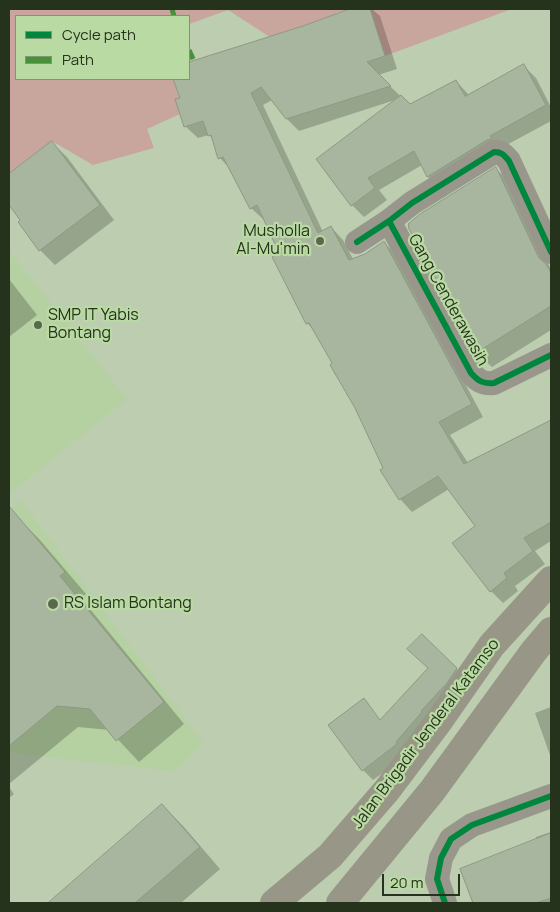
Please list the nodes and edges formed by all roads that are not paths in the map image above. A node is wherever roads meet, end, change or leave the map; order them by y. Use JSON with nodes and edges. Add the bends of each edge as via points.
{"nodes":[{"id":1,"x":389,"y":221,"type":"junction"},
{"id":2,"x":357,"y":242,"type":"dead end"},
{"id":3,"x":551,"y":252,"type":"edge"},
{"id":4,"x":551,"y":355,"type":"edge"},
{"id":5,"x":551,"y":580,"type":"edge"},
{"id":6,"x":551,"y":631,"type":"edge"},
{"id":7,"x":551,"y":796,"type":"edge"},
{"id":8,"x":274,"y":903,"type":"edge"},
{"id":9,"x":340,"y":903,"type":"edge"},
{"id":10,"x":445,"y":903,"type":"edge"}],
"edges":[{"from":1,"to":2,"type":"street","name":"Gang Cenderawasih"},
{"from":1,"to":3,"type":"street","via":[[412,203],[498,152],[508,161]]},
{"from":1,"to":4,"type":"street","name":"Gang Cenderawasih","via":[[470,373],[478,381],[494,383]]},
{"from":5,"to":8,"type":"main road","name":"Jalan Brigadir Jenderal Katamso","via":[[492,645],[387,790],[330,856]]},
{"from":6,"to":9,"type":"main road","via":[[432,791]]},
{"from":7,"to":10,"type":"street","via":[[472,825],[451,839],[441,858],[437,879]]}]}
